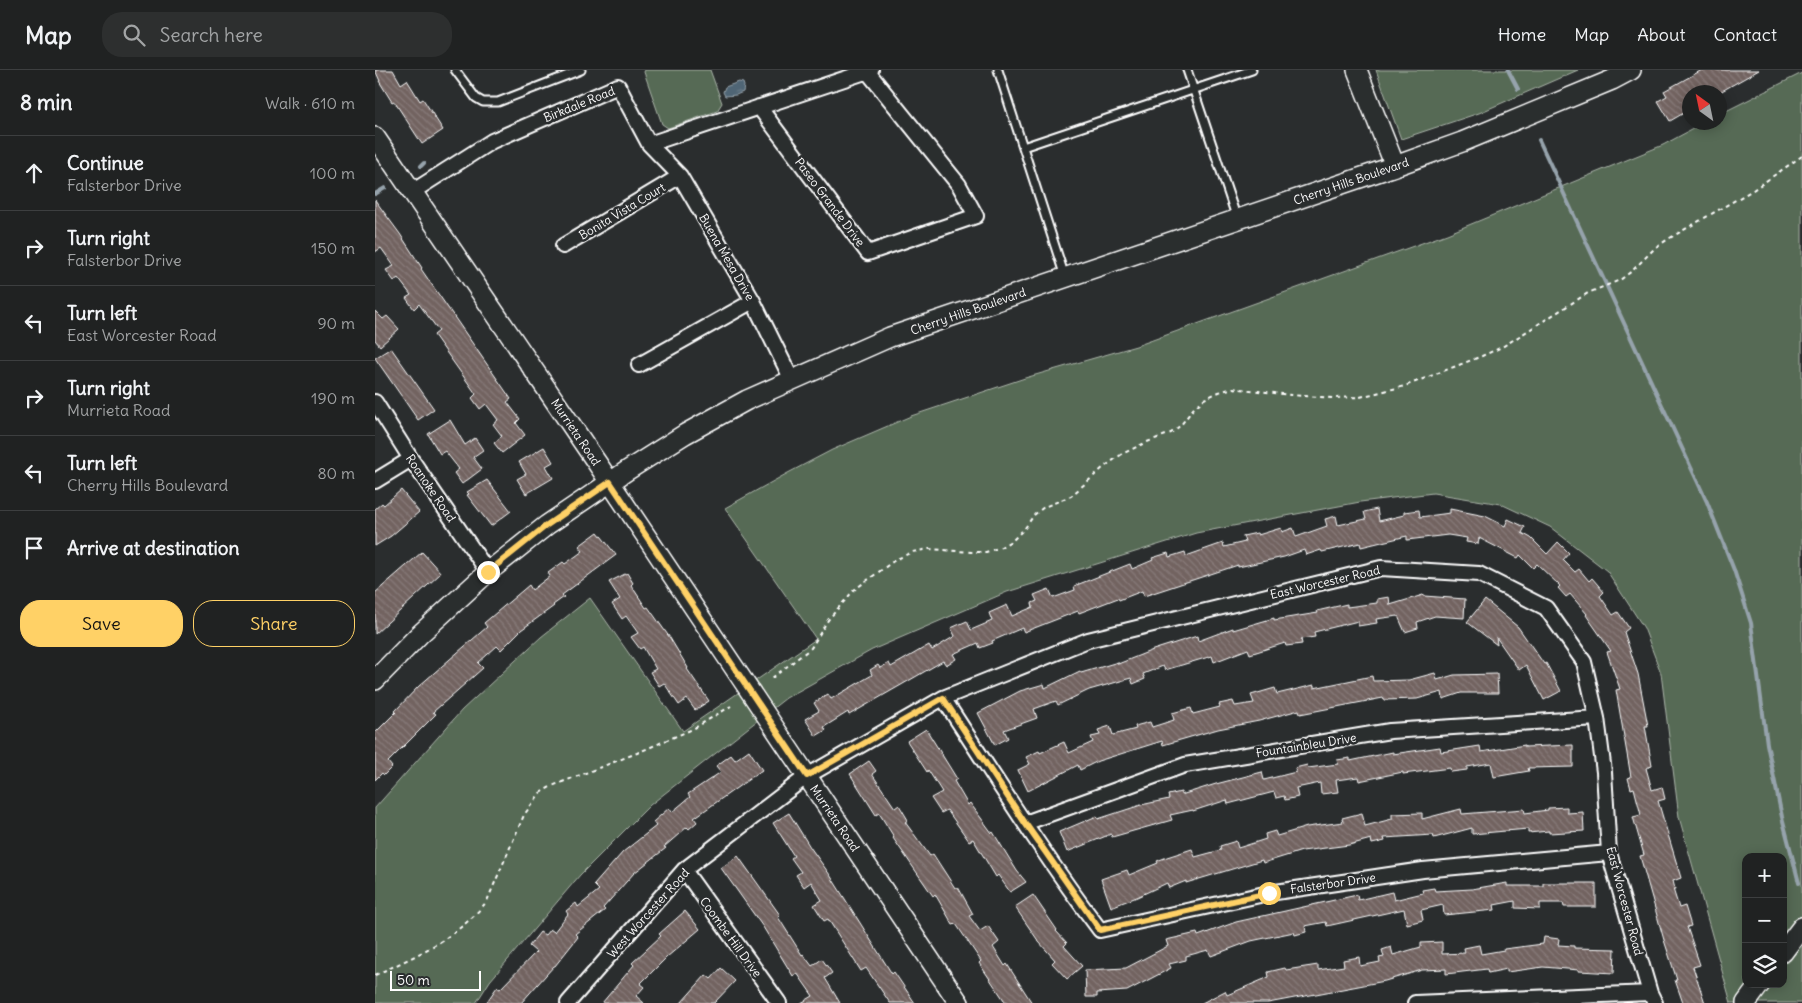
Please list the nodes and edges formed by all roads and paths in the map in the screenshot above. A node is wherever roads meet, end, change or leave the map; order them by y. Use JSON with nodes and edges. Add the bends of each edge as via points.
{"nodes":[{"id":1,"x":455,"y":70,"type":"edge"},
{"id":2,"x":581,"y":70,"type":"edge"},
{"id":3,"x":998,"y":70,"type":"edge"},
{"id":4,"x":1187,"y":70,"type":"edge"},
{"id":5,"x":1252,"y":70,"type":"edge"},
{"id":6,"x":1357,"y":70,"type":"edge"},
{"id":7,"x":1631,"y":70,"type":"edge"},
{"id":8,"x":869,"y":71,"type":"edge"},
{"id":9,"x":1194,"y":90,"type":"junction"},
{"id":10,"x":759,"y":107,"type":"junction"},
{"id":11,"x":375,"y":137,"type":"edge"},
{"id":12,"x":649,"y":144,"type":"junction"},
{"id":13,"x":1023,"y":147,"type":"junction"},
{"id":14,"x":1802,"y":156,"type":"edge"},
{"id":15,"x":1395,"y":166,"type":"junction"},
{"id":16,"x":680,"y":176,"type":"junction"},
{"id":17,"x":412,"y":192,"type":"junction"},
{"id":18,"x":1237,"y":220,"type":"junction"},
{"id":19,"x":563,"y":246,"type":"dead end"},
{"id":20,"x":1065,"y":278,"type":"junction"},
{"id":21,"x":753,"y":301,"type":"junction"},
{"id":22,"x":639,"y":365,"type":"dead end"},
{"id":23,"x":792,"y":380,"type":"junction"},
{"id":24,"x":375,"y":402,"type":"edge"},
{"id":25,"x":411,"y":459,"type":"junction"},
{"id":26,"x":375,"y":481,"type":"edge"},
{"id":27,"x":610,"y":482,"type":"junction"},
{"id":28,"x":488,"y":572,"type":"junction"},
{"id":29,"x":772,"y":678,"type":"dead end"},
{"id":30,"x":375,"y":680,"type":"edge"},
{"id":31,"x":943,"y":698,"type":"junction"},
{"id":32,"x":731,"y":706,"type":"dead end"},
{"id":33,"x":1597,"y":718,"type":"junction"},
{"id":34,"x":807,"y":776,"type":"junction"},
{"id":35,"x":1025,"y":823,"type":"junction"},
{"id":36,"x":1609,"y":853,"type":"junction"},
{"id":37,"x":684,"y":870,"type":"junction"},
{"id":38,"x":1802,"y":927,"type":"edge"},
{"id":39,"x":1787,"y":947,"type":"edge"},
{"id":40,"x":375,"y":974,"type":"edge"},
{"id":41,"x":1757,"y":988,"type":"edge"},
{"id":42,"x":1653,"y":998,"type":"edge"},
{"id":43,"x":771,"y":1000,"type":"edge"},
{"id":44,"x":568,"y":1003,"type":"edge"},
{"id":45,"x":959,"y":1003,"type":"edge"},
{"id":46,"x":1415,"y":1003,"type":"edge"},
{"id":47,"x":1746,"y":1003,"type":"edge"}],
"edges":[{"from":1,"to":2,"type":"lane","via":[[476,98],[483,102],[499,102]]},
{"from":3,"to":13,"type":"lane"},
{"from":4,"to":9,"type":"lane"},
{"from":5,"to":9,"type":"lane"},
{"from":6,"to":15,"type":"street"},
{"from":7,"to":15,"type":"street","name":"Cherry Hills Boulevard","via":[[1516,120]]},
{"from":8,"to":10,"type":"street"},
{"from":8,"to":10,"type":"street","name":"Paseo Grande Drive","via":[[959,185],[976,216],[868,253]]},
{"from":9,"to":13,"type":"lane"},
{"from":9,"to":18,"type":"lane"},
{"from":10,"to":12,"type":"street"},
{"from":11,"to":17,"type":"street","name":"Murrieta Road"},
{"from":12,"to":16,"type":"street","name":"Buena Mesa Drive"},
{"from":12,"to":17,"type":"street","name":"Birkdale Road","via":[[618,86],[492,141]]},
{"from":13,"to":20,"type":"lane"},
{"from":14,"to":29,"type":"path","via":[[1753,190],[1656,247],[1632,271],[1482,356],[1405,386],[1360,397],[1291,396],[1233,388],[1204,399],[1171,433],[1122,454],[1071,496],[1044,507],[1013,540],[1001,547],[986,552],[929,549],[895,560],[853,590],[827,620],[811,648]]},
{"from":15,"to":18,"type":"street","name":"Cherry Hills Boulevard"},
{"from":16,"to":19,"type":"street","name":"Bonita Vista Court"},
{"from":16,"to":21,"type":"street","name":"Buena Mesa Drive"},
{"from":17,"to":27,"type":"street","name":"Murrieta Road"},
{"from":18,"to":20,"type":"street","name":"Cherry Hills Boulevard"},
{"from":20,"to":23,"type":"street","name":"Cherry Hills Boulevard","via":[[890,337]]},
{"from":21,"to":22,"type":"street"},
{"from":21,"to":23,"type":"street","name":"Buena Mesa Drive"},
{"from":23,"to":27,"type":"street","name":"Cherry Hills Boulevard","via":[[705,423]]},
{"from":24,"to":25,"type":"street","name":"Roanoke Road"},
{"from":25,"to":26,"type":"street"},
{"from":25,"to":28,"type":"street","name":"Roanoke Road"},
{"from":27,"to":28,"type":"street","name":"Cherry Hills Boulevard","via":[[547,525]]},
{"from":27,"to":34,"type":"street","name":"Murrieta Road"},
{"from":28,"to":30,"type":"street","name":"Cherry Hills Boulevard"},
{"from":31,"to":33,"type":"street","name":"East Worcester Road","via":[[1088,640],[1381,568],[1479,574],[1546,608],[1584,662]]},
{"from":31,"to":34,"type":"street","name":"East Worcester Road"},
{"from":31,"to":35,"type":"street","name":"Falsterbor Drive"},
{"from":32,"to":40,"type":"path","via":[[693,729],[540,793],[524,815],[487,901],[478,912],[454,933],[420,954]]},
{"from":33,"to":35,"type":"street","name":"Fountainbleu Drive","via":[[1390,731],[1185,765]]},
{"from":33,"to":36,"type":"street","name":"East Worcester Road"},
{"from":34,"to":37,"type":"street","name":"West Worcester Road"},
{"from":34,"to":45,"type":"street","name":"Murrieta Road"},
{"from":35,"to":36,"type":"street","name":"Falsterbor Drive","via":[[1100,930],[1269,893],[1423,870]]},
{"from":36,"to":42,"type":"street","name":"East Worcester Road"},
{"from":37,"to":43,"type":"street","name":"Coombe Hill Drive"},
{"from":37,"to":44,"type":"street","name":"West Worcester Road"},
{"from":38,"to":39,"type":"street"},
{"from":41,"to":47,"type":"street"},
{"from":42,"to":46,"type":"street"}]}
